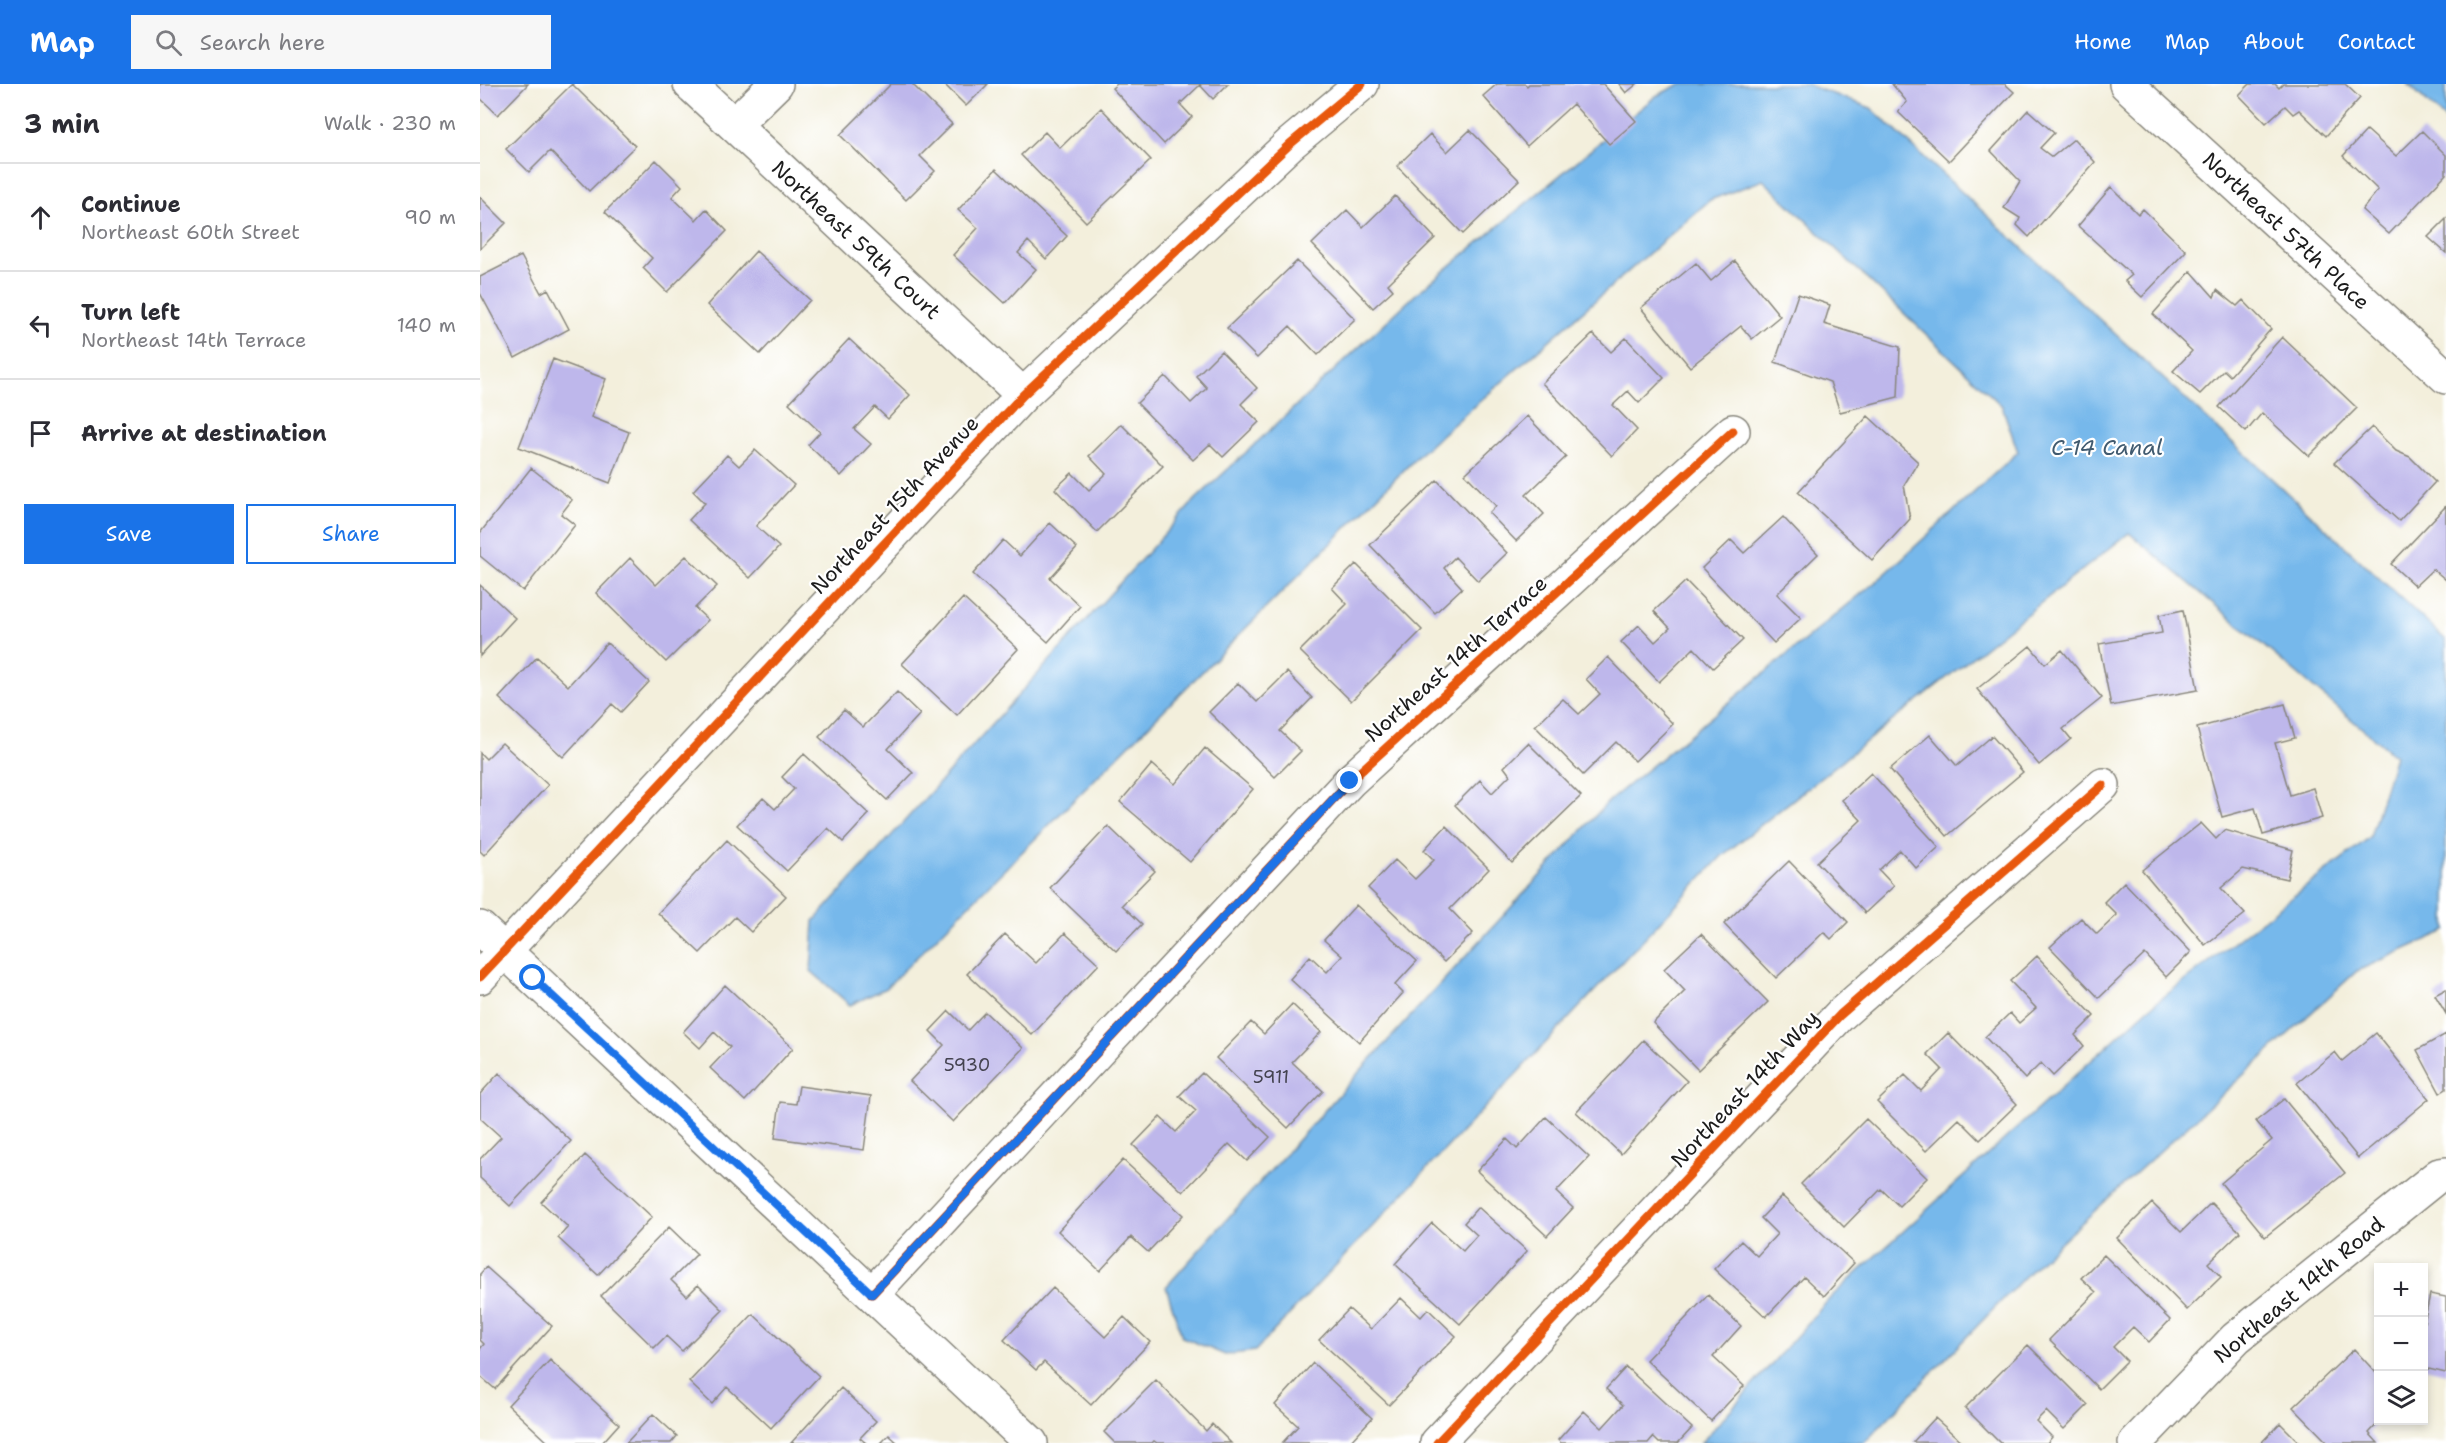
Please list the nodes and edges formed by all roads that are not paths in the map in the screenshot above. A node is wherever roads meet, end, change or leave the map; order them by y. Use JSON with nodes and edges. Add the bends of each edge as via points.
{"nodes":[{"id":1,"x":690,"y":84,"type":"edge"},
{"id":2,"x":776,"y":84,"type":"edge"},
{"id":3,"x":1362,"y":84,"type":"edge"},
{"id":4,"x":2126,"y":84,"type":"edge"},
{"id":5,"x":734,"y":125,"type":"junction"},
{"id":6,"x":2446,"y":377,"type":"edge"},
{"id":7,"x":1023,"y":395,"type":"junction"},
{"id":8,"x":1733,"y":431,"type":"dead end"},
{"id":9,"x":2103,"y":785,"type":"dead end"},
{"id":10,"x":480,"y":928,"type":"edge"},
{"id":11,"x":504,"y":951,"type":"junction"},
{"id":12,"x":480,"y":976,"type":"edge"},
{"id":13,"x":2446,"y":1174,"type":"edge"},
{"id":14,"x":872,"y":1294,"type":"junction"},
{"id":15,"x":1031,"y":1443,"type":"edge"},
{"id":16,"x":1437,"y":1443,"type":"edge"},
{"id":17,"x":2135,"y":1443,"type":"edge"}],
"edges":[{"from":1,"to":5,"type":"street","name":"Northeast 59th Court"},
{"from":2,"to":5,"type":"street"},
{"from":3,"to":7,"type":"street","name":"Northeast 15th Avenue","via":[[1290,144]]},
{"from":4,"to":6,"type":"street","name":"Northeast 57th Place"},
{"from":5,"to":7,"type":"street","name":"Northeast 59th Court"},
{"from":7,"to":11,"type":"street","name":"Northeast 15th Avenue"},
{"from":8,"to":14,"type":"street","name":"Northeast 14th Terrace","via":[[1350,781]]},
{"from":9,"to":16,"type":"street","name":"Northeast 14th Way","via":[[1840,1015]]},
{"from":10,"to":11,"type":"street"},
{"from":11,"to":12,"type":"street","name":"Northeast 15th Avenue"},
{"from":11,"to":14,"type":"street"},
{"from":13,"to":17,"type":"street","name":"Northeast 14th Road","via":[[2439,1175],[2236,1338]]},
{"from":14,"to":15,"type":"street"}]}
